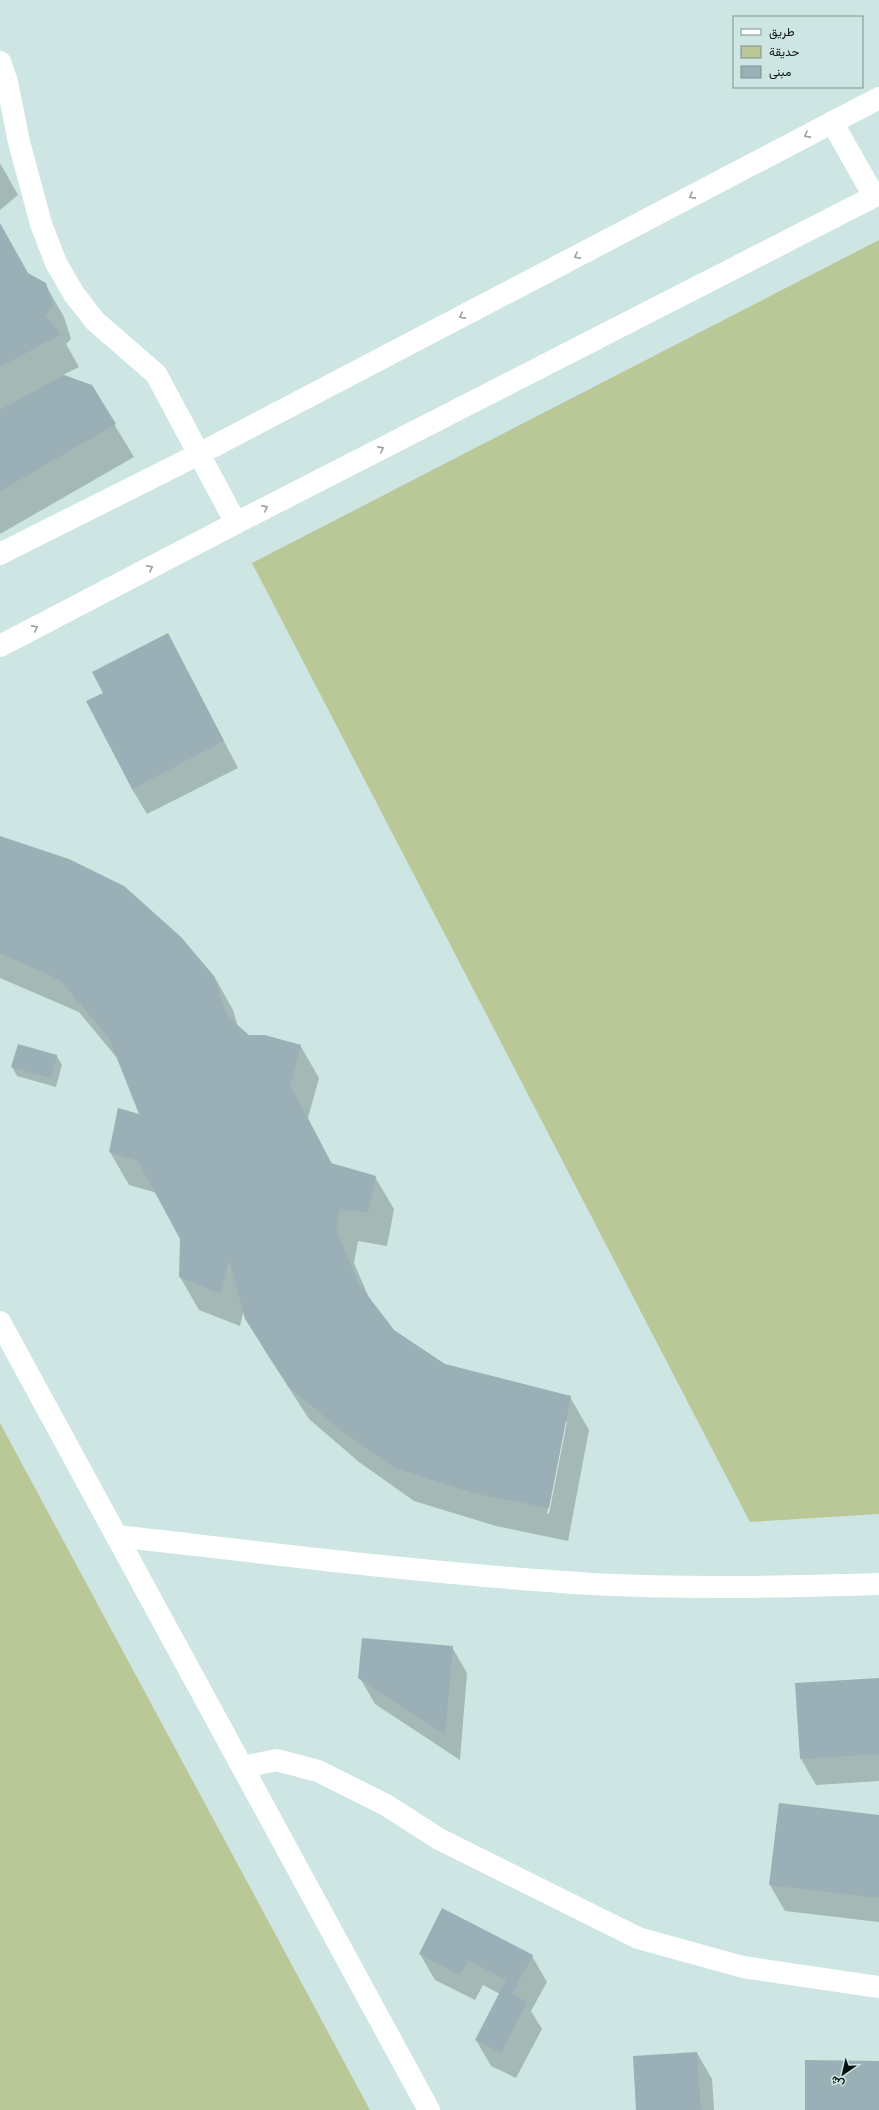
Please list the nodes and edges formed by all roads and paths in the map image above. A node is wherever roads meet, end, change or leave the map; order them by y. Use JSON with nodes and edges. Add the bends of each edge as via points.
{"nodes":[{"id":1,"x":0,"y":62,"type":"edge"},
{"id":2,"x":879,"y":98,"type":"edge"},
{"id":3,"x":832,"y":122,"type":"junction"},
{"id":4,"x":876,"y":195,"type":"edge"},
{"id":5,"x":199,"y":454,"type":"junction"},
{"id":6,"x":236,"y":523,"type":"junction"},
{"id":7,"x":0,"y":554,"type":"edge"},
{"id":8,"x":0,"y":646,"type":"edge"},
{"id":9,"x":0,"y":1322,"type":"edge"},
{"id":10,"x":117,"y":1536,"type":"junction"},
{"id":11,"x":879,"y":1584,"type":"edge"},
{"id":12,"x":243,"y":1767,"type":"junction"},
{"id":13,"x":879,"y":1987,"type":"edge"},
{"id":14,"x":430,"y":2110,"type":"edge"}],
"edges":[{"from":1,"to":5,"type":"street","via":[[41,224],[56,263],[74,294],[95,321],[156,374]]},
{"from":2,"to":3,"type":"street"},
{"from":3,"to":4,"type":"street"},
{"from":3,"to":5,"type":"street","one_way":true},
{"from":6,"to":4,"type":"street","one_way":true},
{"from":5,"to":6,"type":"street"},
{"from":5,"to":7,"type":"street"},
{"from":8,"to":6,"type":"street","one_way":true},
{"from":9,"to":10,"type":"street"},
{"from":10,"to":11,"type":"street","via":[[382,1566],[592,1584],[771,1588]]},
{"from":10,"to":12,"type":"street"},
{"from":12,"to":13,"type":"street","via":[[276,1760],[318,1771],[386,1804],[439,1839],[638,1938],[743,1967]]},
{"from":12,"to":14,"type":"street"}]}
